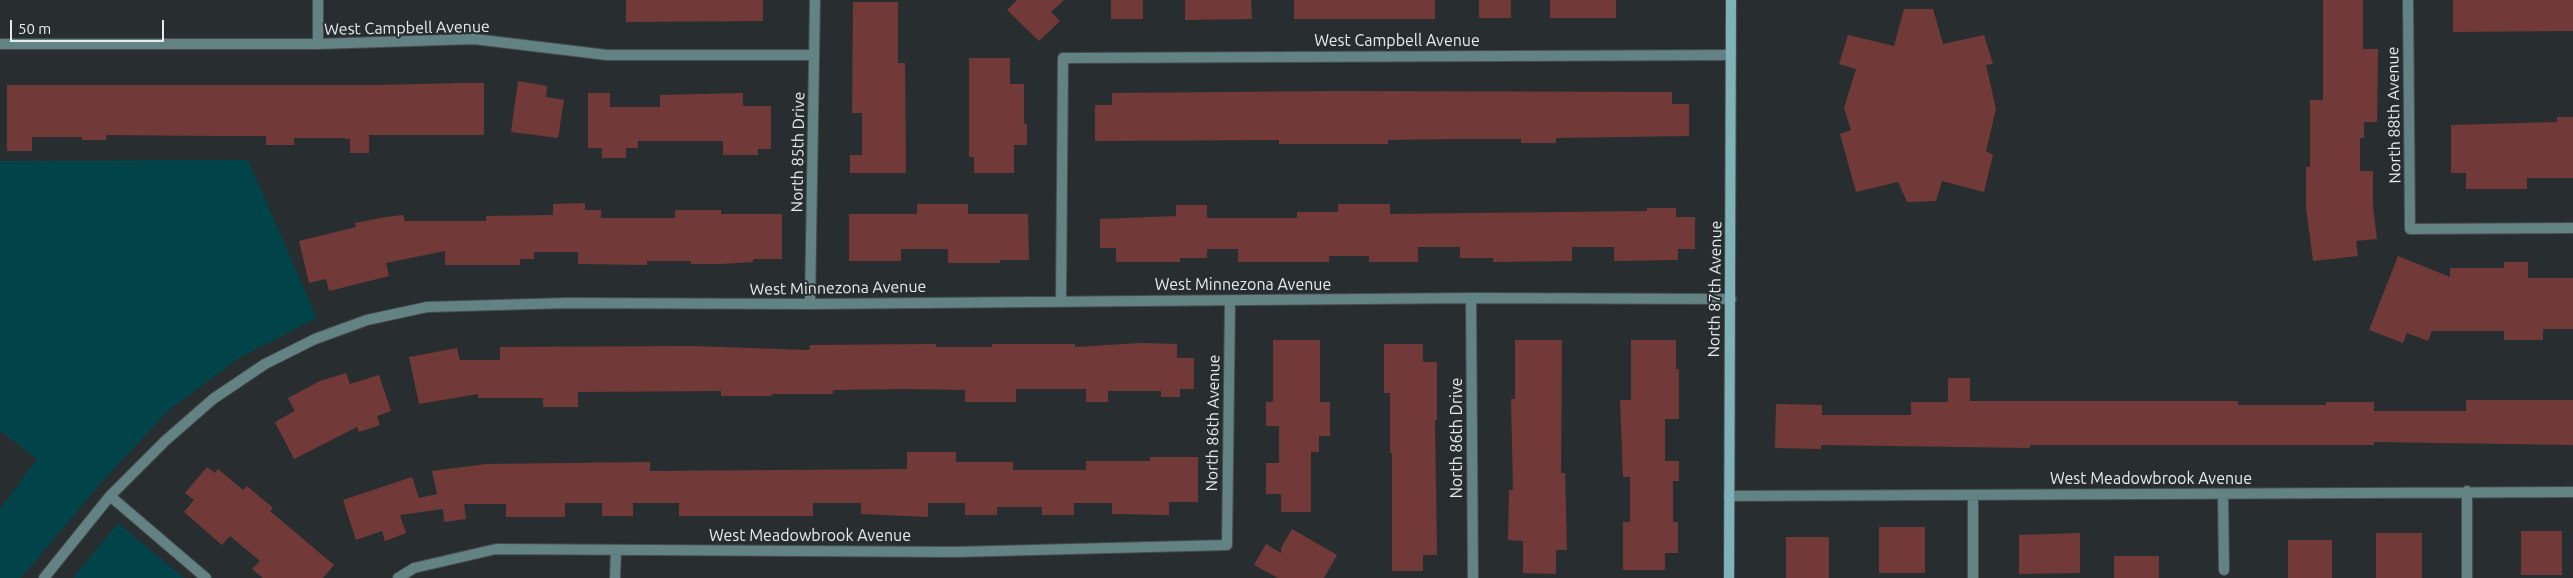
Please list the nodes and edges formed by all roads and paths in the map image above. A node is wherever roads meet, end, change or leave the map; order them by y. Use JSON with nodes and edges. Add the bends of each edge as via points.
{"nodes":[{"id":1,"x":318,"y":0,"type":"edge"},
{"id":2,"x":815,"y":0,"type":"edge"},
{"id":3,"x":1731,"y":0,"type":"edge"},
{"id":4,"x":2408,"y":0,"type":"edge"},
{"id":5,"x":0,"y":44,"type":"edge"},
{"id":6,"x":318,"y":44,"type":"junction"},
{"id":7,"x":814,"y":55,"type":"junction"},
{"id":8,"x":1731,"y":55,"type":"junction"},
{"id":9,"x":2573,"y":228,"type":"edge"},
{"id":10,"x":1471,"y":298,"type":"junction"},
{"id":11,"x":1731,"y":299,"type":"junction"},
{"id":12,"x":1061,"y":301,"type":"junction"},
{"id":13,"x":1230,"y":301,"type":"junction"},
{"id":14,"x":810,"y":304,"type":"junction"},
{"id":15,"x":2467,"y":491,"type":"junction"},
{"id":16,"x":2573,"y":492,"type":"edge"},
{"id":17,"x":2223,"y":494,"type":"junction"},
{"id":18,"x":1973,"y":495,"type":"junction"},
{"id":19,"x":110,"y":496,"type":"junction"},
{"id":20,"x":1729,"y":496,"type":"junction"},
{"id":21,"x":1227,"y":545,"type":"joint"},
{"id":22,"x":616,"y":550,"type":"junction"},
{"id":23,"x":2224,"y":570,"type":"dead end"},
{"id":24,"x":44,"y":578,"type":"edge"},
{"id":25,"x":206,"y":578,"type":"edge"},
{"id":26,"x":398,"y":578,"type":"edge"},
{"id":27,"x":616,"y":578,"type":"edge"},
{"id":28,"x":1473,"y":578,"type":"edge"},
{"id":29,"x":1729,"y":578,"type":"edge"},
{"id":30,"x":1973,"y":578,"type":"edge"},
{"id":31,"x":2467,"y":578,"type":"edge"}],
"edges":[{"from":1,"to":6,"type":"street"},
{"from":2,"to":7,"type":"street","name":"North 85th Drive"},
{"from":3,"to":8,"type":"street","name":"North 87th Avenue"},
{"from":4,"to":9,"type":"street","name":"North 88th Avenue","via":[[2410,229]]},
{"from":5,"to":6,"type":"street","name":"West Campbell Avenue"},
{"from":6,"to":7,"type":"street","name":"West Campbell Avenue","via":[[474,39],[607,55]]},
{"from":7,"to":14,"type":"street","name":"North 85th Drive"},
{"from":8,"to":11,"type":"street","name":"North 87th Avenue"},
{"from":8,"to":12,"type":"street","name":"West Campbell Avenue","via":[[1062,58]]},
{"from":10,"to":11,"type":"street","name":"West Minnezona Avenue"},
{"from":10,"to":13,"type":"street","name":"West Minnezona Avenue"},
{"from":10,"to":28,"type":"street","name":"North 86th Drive"},
{"from":11,"to":20,"type":"street","name":"North 87th Avenue"},
{"from":12,"to":13,"type":"street","name":"West Minnezona Avenue"},
{"from":12,"to":14,"type":"street","name":"West Minnezona Avenue"},
{"from":13,"to":21,"type":"street","name":"North 86th Avenue"},
{"from":14,"to":19,"type":"street","name":"West Minnezona Avenue","via":[[567,303],[436,307],[368,320],[315,339],[265,364],[213,399]]},
{"from":15,"to":16,"type":"street","name":"West Meadowbrook Avenue"},
{"from":15,"to":17,"type":"street","name":"West Meadowbrook Avenue"},
{"from":15,"to":31,"type":"street"},
{"from":17,"to":18,"type":"street","name":"West Meadowbrook Avenue"},
{"from":17,"to":23,"type":"street"},
{"from":18,"to":20,"type":"street","name":"West Meadowbrook Avenue"},
{"from":18,"to":30,"type":"street"},
{"from":19,"to":24,"type":"street","name":"West Minnezona Avenue"},
{"from":19,"to":25,"type":"street"},
{"from":20,"to":29,"type":"street","name":"North 87th Avenue"},
{"from":21,"to":22,"type":"street","name":"West Meadowbrook Avenue","via":[[955,552]]},
{"from":22,"to":26,"type":"street","name":"West Meadowbrook Avenue","via":[[496,549],[414,568]]},
{"from":22,"to":27,"type":"street"}]}
